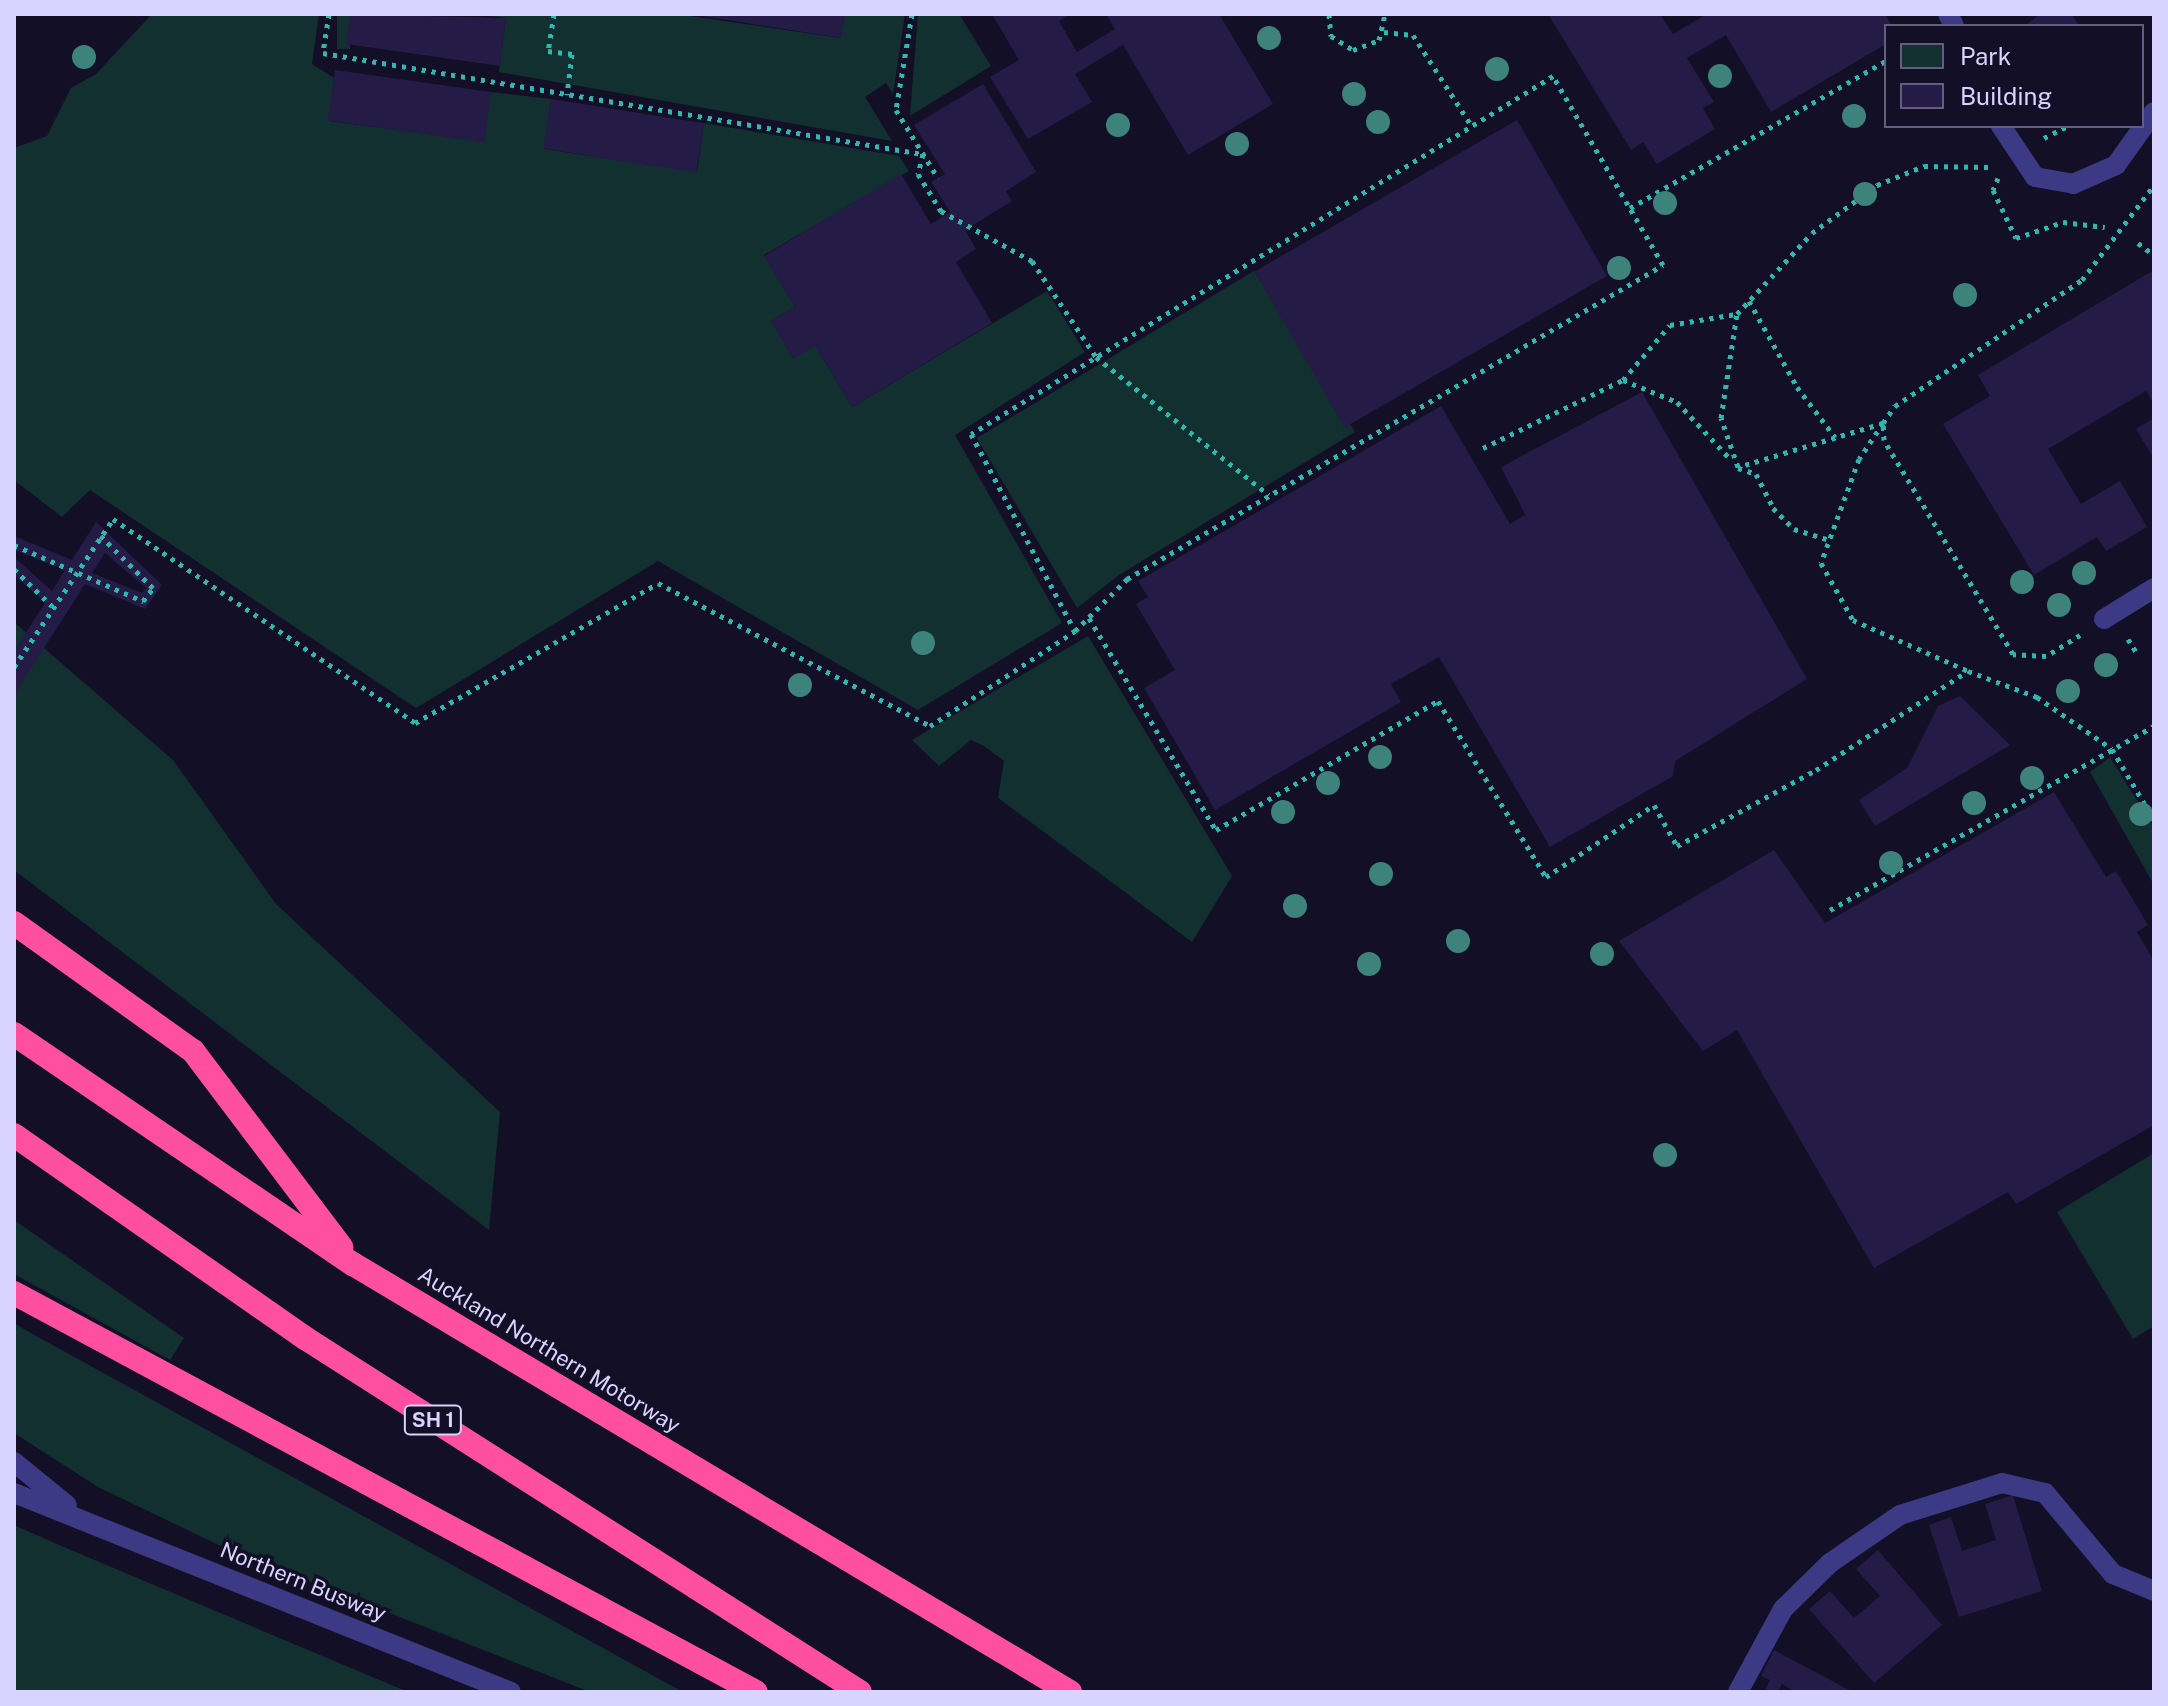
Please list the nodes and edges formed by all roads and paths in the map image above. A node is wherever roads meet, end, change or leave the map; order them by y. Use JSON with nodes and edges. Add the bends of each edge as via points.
{"nodes":[{"id":1,"x":329,"y":14,"type":"edge"},
{"id":2,"x":554,"y":14,"type":"edge"},
{"id":3,"x":912,"y":14,"type":"edge"},
{"id":4,"x":1329,"y":14,"type":"edge"},
{"id":5,"x":1385,"y":14,"type":"edge"},
{"id":6,"x":1384,"y":32,"type":"junction"},
{"id":7,"x":1884,"y":62,"type":"edge"},
{"id":8,"x":567,"y":95,"type":"junction"},
{"id":9,"x":1471,"y":125,"type":"junction"},
{"id":10,"x":2002,"y":128,"type":"edge"},
{"id":11,"x":2143,"y":128,"type":"edge"},
{"id":12,"x":923,"y":154,"type":"junction"},
{"id":13,"x":938,"y":178,"type":"dead end"},
{"id":14,"x":2154,"y":185,"type":"edge"},
{"id":15,"x":1630,"y":208,"type":"junction"},
{"id":16,"x":2105,"y":227,"type":"dead end"},
{"id":17,"x":2138,"y":243,"type":"dead end"},
{"id":18,"x":2153,"y":253,"type":"edge"},
{"id":19,"x":1749,"y":301,"type":"junction"},
{"id":20,"x":1737,"y":314,"type":"junction"},
{"id":21,"x":1096,"y":357,"type":"junction"},
{"id":22,"x":1623,"y":380,"type":"junction"},
{"id":23,"x":1883,"y":423,"type":"junction"},
{"id":24,"x":1835,"y":437,"type":"junction"},
{"id":25,"x":1483,"y":448,"type":"dead end"},
{"id":26,"x":1738,"y":467,"type":"junction"},
{"id":27,"x":1269,"y":495,"type":"junction"},
{"id":28,"x":101,"y":536,"type":"junction"},
{"id":29,"x":1829,"y":540,"type":"junction"},
{"id":30,"x":14,"y":545,"type":"edge"},
{"id":31,"x":14,"y":569,"type":"edge"},
{"id":32,"x":77,"y":572,"type":"junction"},
{"id":33,"x":2154,"y":588,"type":"edge"},
{"id":34,"x":52,"y":606,"type":"junction"},
{"id":35,"x":1089,"y":618,"type":"junction"},
{"id":36,"x":2104,"y":619,"type":"joint"},
{"id":37,"x":1075,"y":631,"type":"junction"},
{"id":38,"x":14,"y":667,"type":"edge"},
{"id":39,"x":1968,"y":671,"type":"junction"},
{"id":40,"x":2154,"y":726,"type":"edge"},
{"id":41,"x":2112,"y":749,"type":"junction"},
{"id":42,"x":2154,"y":820,"type":"edge"},
{"id":43,"x":1830,"y":910,"type":"dead end"},
{"id":44,"x":14,"y":923,"type":"edge"},
{"id":45,"x":14,"y":1034,"type":"edge"},
{"id":46,"x":14,"y":1135,"type":"edge"},
{"id":47,"x":353,"y":1264,"type":"junction"},
{"id":48,"x":14,"y":1293,"type":"edge"},
{"id":49,"x":14,"y":1462,"type":"edge"},
{"id":50,"x":14,"y":1493,"type":"edge"},
{"id":51,"x":79,"y":1514,"type":"junction"},
{"id":52,"x":2154,"y":1591,"type":"edge"},
{"id":53,"x":511,"y":1692,"type":"edge"},
{"id":54,"x":756,"y":1692,"type":"edge"},
{"id":55,"x":860,"y":1692,"type":"edge"},
{"id":56,"x":1070,"y":1692,"type":"edge"},
{"id":57,"x":1738,"y":1692,"type":"edge"}],
"edges":[{"from":1,"to":8,"type":"path","via":[[323,53]]},
{"from":2,"to":8,"type":"path","via":[[548,51],[572,54]]},
{"from":3,"to":12,"type":"path","via":[[896,110]]},
{"from":4,"to":6,"type":"path","via":[[1331,36],[1353,50],[1371,47]]},
{"from":5,"to":6,"type":"path"},
{"from":6,"to":9,"type":"path","via":[[1413,35]]},
{"from":7,"to":15,"type":"path"},
{"from":8,"to":12,"type":"path"},
{"from":9,"to":15,"type":"path","via":[[1553,76]]},
{"from":9,"to":21,"type":"path"},
{"from":10,"to":11,"type":"lane","via":[[2035,177],[2073,184],[2116,165]]},
{"from":12,"to":13,"type":"path"},
{"from":12,"to":21,"type":"path","via":[[918,174],[941,211],[1032,261]]},
{"from":14,"to":23,"type":"path","via":[[2082,280],[1895,406]]},
{"from":15,"to":27,"type":"path","via":[[1663,265]]},
{"from":16,"to":19,"type":"path","via":[[2063,222],[2016,238],[1993,190],[2003,172],[1924,166],[1877,185],[1812,233]]},
{"from":17,"to":18,"type":"path"},
{"from":19,"to":20,"type":"path"},
{"from":19,"to":24,"type":"path","via":[[1797,387]]},
{"from":20,"to":22,"type":"path","via":[[1670,325]]},
{"from":20,"to":26,"type":"path","via":[[1721,418]]},
{"from":21,"to":27,"type":"path"},
{"from":21,"to":37,"type":"path","via":[[971,434]]},
{"from":22,"to":25,"type":"path"},
{"from":22,"to":26,"type":"path","via":[[1677,402]]},
{"from":23,"to":24,"type":"path"},
{"from":23,"to":29,"type":"path","via":[[1859,459]]},
{"from":23,"to":36,"type":"path","via":[[1884,440],[2013,654],[2046,656]]},
{"from":24,"to":26,"type":"path"},
{"from":26,"to":29,"type":"path","via":[[1756,474],[1773,508],[1794,529]]},
{"from":27,"to":35,"type":"path","via":[[1127,579]]},
{"from":28,"to":32,"type":"path"},
{"from":28,"to":32,"type":"path","via":[[153,588],[143,601]]},
{"from":28,"to":37,"type":"path","via":[[113,519],[138,533],[415,723],[658,583],[930,726]]},
{"from":29,"to":39,"type":"path","via":[[1821,563],[1853,620]]},
{"from":30,"to":32,"type":"path"},
{"from":31,"to":34,"type":"path"},
{"from":32,"to":34,"type":"path"},
{"from":33,"to":36,"type":"lane"},
{"from":34,"to":38,"type":"path"},
{"from":35,"to":37,"type":"path"},
{"from":35,"to":39,"type":"path","via":[[1216,830],[1438,701],[1546,877],[1654,805],[1677,846],[1816,770]]},
{"from":39,"to":41,"type":"path","via":[[2037,697]]},
{"from":40,"to":41,"type":"path"},
{"from":41,"to":42,"type":"path"},
{"from":41,"to":43,"type":"path"},
{"from":44,"to":47,"type":"highway","via":[[193,1051]]},
{"from":45,"to":47,"type":"highway","name":"Auckland Northern Motorway"},
{"from":46,"to":55,"type":"highway","number":"SH 1","via":[[305,1338]]},
{"from":47,"to":56,"type":"highway","name":"Auckland Northern Motorway"},
{"from":48,"to":54,"type":"highway"},
{"from":49,"to":51,"type":"lane","name":"Northern Busway"},
{"from":50,"to":51,"type":"lane","name":"Northern Busway"},
{"from":51,"to":53,"type":"lane","name":"Northern Busway"},
{"from":52,"to":57,"type":"lane","via":[[2113,1574],[2045,1493],[2002,1483],[1900,1515],[1830,1563],[1777,1618]]}]}
